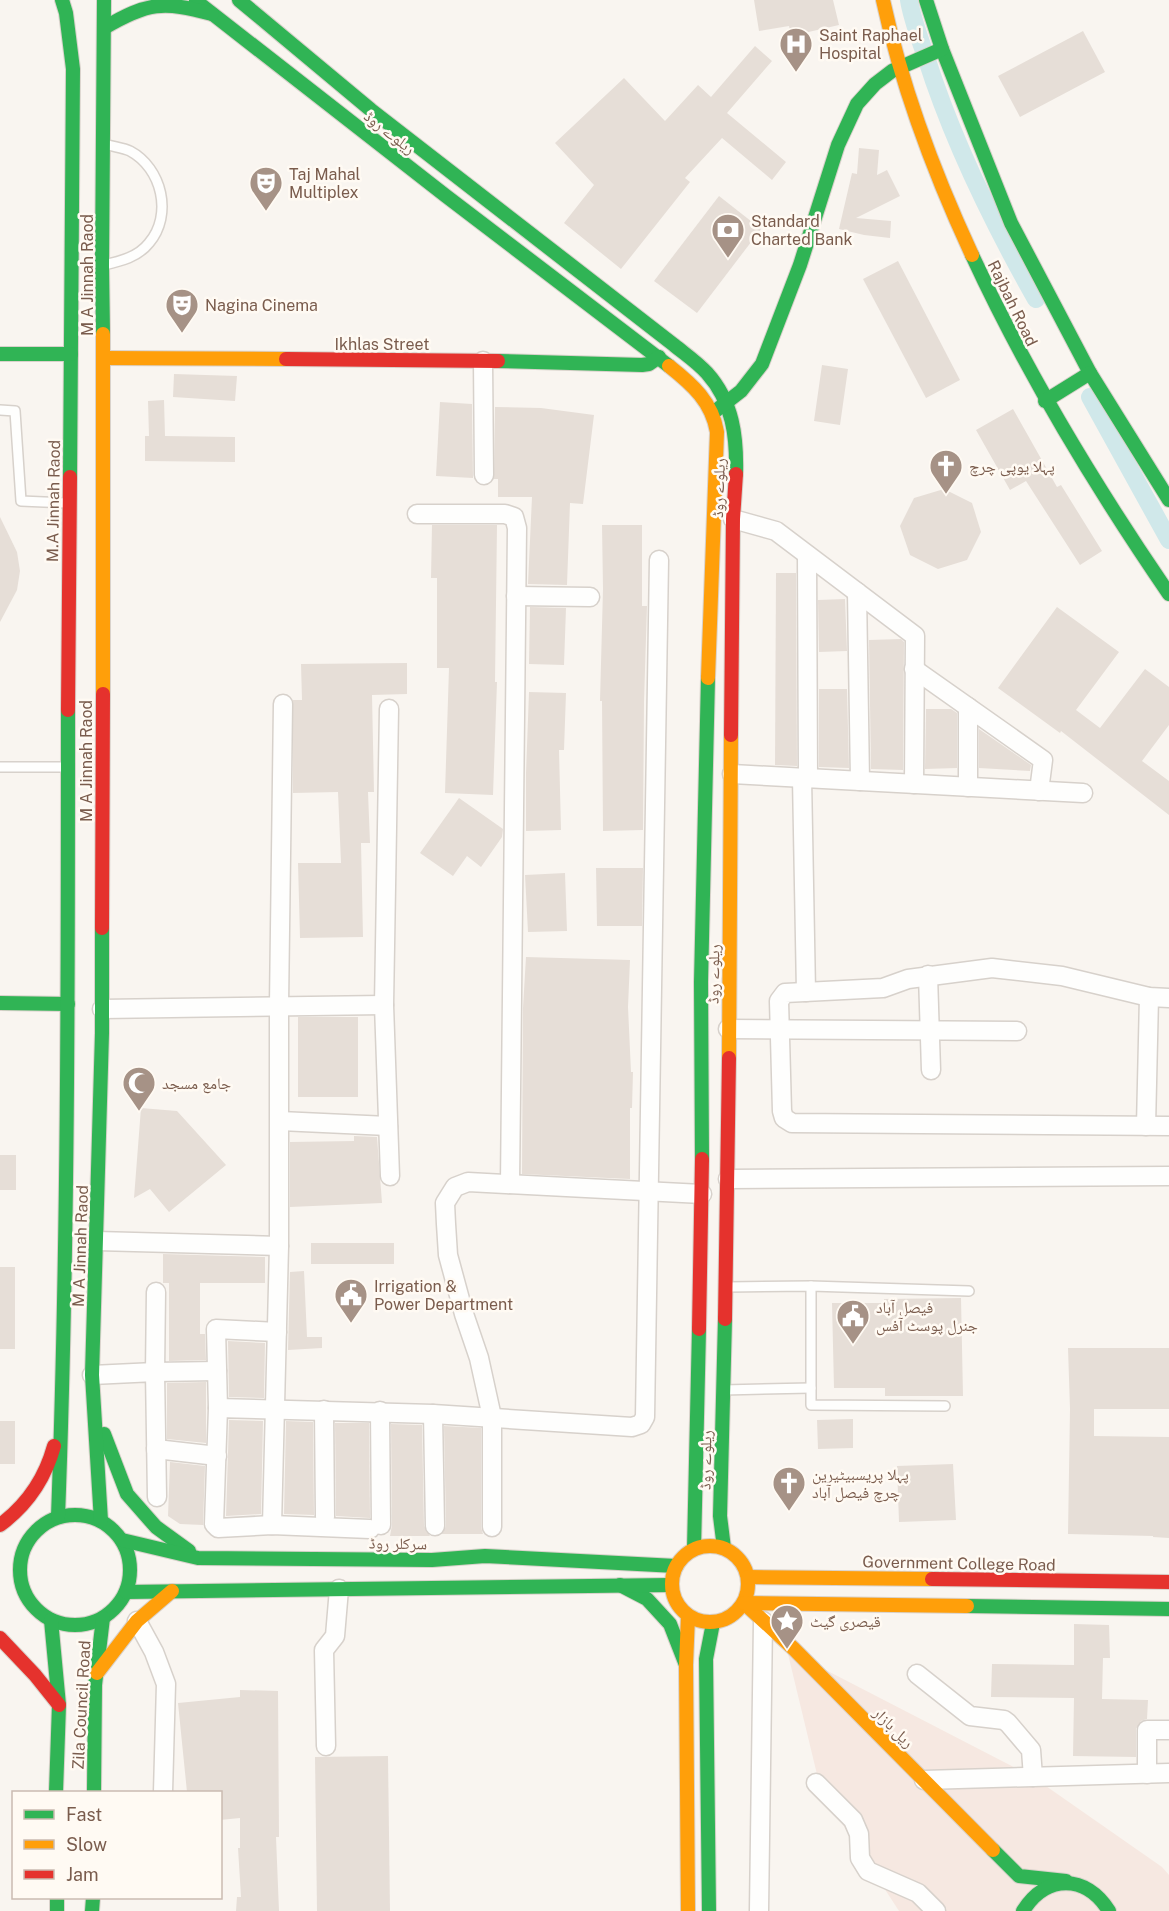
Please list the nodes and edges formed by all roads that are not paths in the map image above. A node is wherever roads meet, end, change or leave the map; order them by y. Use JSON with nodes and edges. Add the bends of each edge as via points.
{"nodes":[{"id":1,"x":62,"y":0,"type":"edge"},
{"id":2,"x":104,"y":0,"type":"edge"},
{"id":3,"x":194,"y":0,"type":"edge"},
{"id":4,"x":239,"y":0,"type":"edge"},
{"id":5,"x":883,"y":0,"type":"edge"},
{"id":6,"x":926,"y":0,"type":"edge"},
{"id":7,"x":212,"y":14,"type":"junction"},
{"id":8,"x":52,"y":20,"type":"dead end"},
{"id":9,"x":104,"y":28,"type":"junction"},
{"id":10,"x":937,"y":51,"type":"junction"},
{"id":11,"x":898,"y":67,"type":"junction"},
{"id":12,"x":73,"y":69,"type":"junction"},
{"id":13,"x":104,"y":144,"type":"junction"},
{"id":14,"x":102,"y":266,"type":"junction"},
{"id":15,"x":0,"y":354,"type":"edge"},
{"id":16,"x":70,"y":354,"type":"junction"},
{"id":17,"x":658,"y":357,"type":"junction"},
{"id":18,"x":104,"y":358,"type":"junction"},
{"id":19,"x":483,"y":361,"type":"junction"},
{"id":20,"x":1088,"y":374,"type":"junction"},
{"id":21,"x":1048,"y":398,"type":"junction"},
{"id":22,"x":728,"y":402,"type":"junction"},
{"id":23,"x":0,"y":411,"type":"edge"},
{"id":24,"x":713,"y":412,"type":"junction"},
{"id":25,"x":484,"y":475,"type":"dead end"},
{"id":26,"x":1169,"y":500,"type":"edge"},
{"id":27,"x":69,"y":503,"type":"junction"},
{"id":28,"x":417,"y":514,"type":"dead end"},
{"id":29,"x":733,"y":519,"type":"junction"},
{"id":30,"x":807,"y":555,"type":"junction"},
{"id":31,"x":659,"y":560,"type":"dead end"},
{"id":32,"x":857,"y":592,"type":"junction"},
{"id":33,"x":1169,"y":594,"type":"edge"},
{"id":34,"x":516,"y":596,"type":"junction"},
{"id":35,"x":590,"y":597,"type":"dead end"},
{"id":36,"x":915,"y":669,"type":"junction"},
{"id":37,"x":283,"y":704,"type":"dead end"},
{"id":38,"x":968,"y":707,"type":"junction"},
{"id":39,"x":389,"y":709,"type":"dead end"},
{"id":40,"x":0,"y":767,"type":"edge"},
{"id":41,"x":68,"y":767,"type":"junction"},
{"id":42,"x":732,"y":774,"type":"junction"},
{"id":43,"x":805,"y":778,"type":"junction"},
{"id":44,"x":860,"y":781,"type":"junction"},
{"id":45,"x":914,"y":784,"type":"junction"},
{"id":46,"x":968,"y":787,"type":"junction"},
{"id":47,"x":1039,"y":790,"type":"junction"},
{"id":48,"x":1083,"y":793,"type":"dead end"},
{"id":49,"x":928,"y":975,"type":"junction"},
{"id":50,"x":806,"y":992,"type":"junction"},
{"id":51,"x":1149,"y":997,"type":"junction"},
{"id":52,"x":1169,"y":998,"type":"edge"},
{"id":53,"x":0,"y":1003,"type":"edge"},
{"id":54,"x":68,"y":1004,"type":"junction"},
{"id":55,"x":279,"y":1005,"type":"junction"},
{"id":56,"x":384,"y":1005,"type":"junction"},
{"id":57,"x":102,"y":1009,"type":"junction"},
{"id":58,"x":728,"y":1029,"type":"junction"},
{"id":59,"x":780,"y":1029,"type":"junction"},
{"id":60,"x":930,"y":1030,"type":"junction"},
{"id":61,"x":1017,"y":1031,"type":"dead end"},
{"id":62,"x":931,"y":1070,"type":"dead end"},
{"id":63,"x":280,"y":1121,"type":"junction"},
{"id":64,"x":388,"y":1126,"type":"junction"},
{"id":65,"x":1146,"y":1126,"type":"junction"},
{"id":66,"x":1169,"y":1126,"type":"edge"},
{"id":67,"x":390,"y":1176,"type":"dead end"},
{"id":68,"x":1169,"y":1176,"type":"edge"},
{"id":69,"x":728,"y":1179,"type":"junction"},
{"id":70,"x":510,"y":1184,"type":"junction"},
{"id":71,"x":650,"y":1191,"type":"junction"},
{"id":72,"x":702,"y":1194,"type":"junction"},
{"id":73,"x":97,"y":1241,"type":"junction"},
{"id":74,"x":279,"y":1246,"type":"junction"},
{"id":75,"x":811,"y":1286,"type":"junction"},
{"id":76,"x":725,"y":1287,"type":"junction"},
{"id":77,"x":969,"y":1291,"type":"dead end"},
{"id":78,"x":156,"y":1292,"type":"dead end"},
{"id":79,"x":277,"y":1332,"type":"junction"},
{"id":80,"x":217,"y":1371,"type":"junction"},
{"id":81,"x":155,"y":1372,"type":"junction"},
{"id":82,"x":92,"y":1375,"type":"junction"},
{"id":83,"x":811,"y":1388,"type":"junction"},
{"id":84,"x":723,"y":1390,"type":"junction"},
{"id":85,"x":78,"y":1404,"type":"junction"},
{"id":86,"x":945,"y":1406,"type":"dead end"},
{"id":87,"x":218,"y":1408,"type":"junction"},
{"id":88,"x":275,"y":1409,"type":"junction"},
{"id":89,"x":324,"y":1410,"type":"junction"},
{"id":90,"x":380,"y":1411,"type":"junction"},
{"id":91,"x":433,"y":1414,"type":"junction"},
{"id":92,"x":492,"y":1417,"type":"junction"},
{"id":93,"x":156,"y":1449,"type":"junction"},
{"id":94,"x":217,"y":1456,"type":"junction"},
{"id":95,"x":157,"y":1497,"type":"dead end"},
{"id":96,"x":58,"y":1517,"type":"junction"},
{"id":97,"x":325,"y":1517,"type":"dead end"},
{"id":98,"x":101,"y":1521,"type":"junction"},
{"id":99,"x":0,"y":1525,"type":"edge"},
{"id":100,"x":272,"y":1525,"type":"junction"},
{"id":101,"x":435,"y":1526,"type":"dead end"},
{"id":102,"x":492,"y":1527,"type":"dead end"},
{"id":103,"x":122,"y":1540,"type":"junction"},
{"id":104,"x":27,"y":1541,"type":"junction"},
{"id":105,"x":9,"y":1545,"type":"dead end"},
{"id":106,"x":724,"y":1548,"type":"junction"},
{"id":107,"x":694,"y":1549,"type":"junction"},
{"id":108,"x":198,"y":1558,"type":"junction"},
{"id":109,"x":676,"y":1566,"type":"junction"},
{"id":110,"x":748,"y":1577,"type":"junction"},
{"id":111,"x":1128,"y":1582,"type":"junction"},
{"id":112,"x":1169,"y":1582,"type":"edge"},
{"id":113,"x":620,"y":1585,"type":"junction"},
{"id":114,"x":671,"y":1585,"type":"junction"},
{"id":115,"x":339,"y":1589,"type":"junction"},
{"id":116,"x":172,"y":1591,"type":"junction"},
{"id":117,"x":126,"y":1592,"type":"junction"},
{"id":118,"x":8,"y":1594,"type":"dead end"},
{"id":119,"x":25,"y":1595,"type":"junction"},
{"id":120,"x":744,"y":1603,"type":"junction"},
{"id":121,"x":1125,"y":1608,"type":"junction"},
{"id":122,"x":1169,"y":1609,"type":"edge"},
{"id":123,"x":688,"y":1616,"type":"junction"},
{"id":124,"x":103,"y":1618,"type":"junction"},
{"id":125,"x":51,"y":1620,"type":"junction"},
{"id":126,"x":763,"y":1620,"type":"junction"},
{"id":127,"x":137,"y":1621,"type":"junction"},
{"id":128,"x":712,"y":1623,"type":"junction"},
{"id":129,"x":0,"y":1638,"type":"edge"},
{"id":130,"x":686,"y":1665,"type":"junction"},
{"id":131,"x":97,"y":1673,"type":"junction"},
{"id":132,"x":918,"y":1674,"type":"dead end"},
{"id":133,"x":59,"y":1706,"type":"junction"},
{"id":134,"x":1169,"y":1730,"type":"edge"},
{"id":135,"x":326,"y":1746,"type":"dead end"},
{"id":136,"x":1169,"y":1773,"type":"edge"},
{"id":137,"x":1147,"y":1774,"type":"junction"},
{"id":138,"x":1033,"y":1777,"type":"junction"},
{"id":139,"x":924,"y":1780,"type":"junction"},
{"id":140,"x":816,"y":1783,"type":"dead end"},
{"id":141,"x":56,"y":1791,"type":"edge"},
{"id":142,"x":94,"y":1791,"type":"edge"},
{"id":143,"x":163,"y":1791,"type":"edge"},
{"id":144,"x":1019,"y":1876,"type":"junction"},
{"id":145,"x":1066,"y":1881,"type":"junction"},
{"id":146,"x":688,"y":1911,"type":"edge"},
{"id":147,"x":709,"y":1911,"type":"edge"},
{"id":148,"x":759,"y":1911,"type":"edge"},
{"id":149,"x":936,"y":1911,"type":"edge"},
{"id":150,"x":1022,"y":1911,"type":"edge"},
{"id":151,"x":1109,"y":1911,"type":"edge"}],
"edges":[{"from":1,"to":12,"type":"main road","name":"M.A Jinnah Raod"},
{"from":2,"to":9,"type":"main road","name":"M A Jinnah Raod"},
{"from":3,"to":7,"type":"main road","name":"ریلوے روڈ"},
{"from":4,"to":22,"type":"main road","name":"ریلوے روڈ","via":[[371,110],[674,345],[705,371]]},
{"from":5,"to":11,"type":"main road","name":"Rajbah Road"},
{"from":6,"to":10,"type":"main road","name":"Rajbah Road"},
{"from":7,"to":9,"type":"main road","via":[[178,2],[150,2]]},
{"from":7,"to":17,"type":"main road","name":"ریلوے روڈ"},
{"from":8,"to":12,"type":"main road"},
{"from":9,"to":13,"type":"main road","name":"M A Jinnah Raod"},
{"from":10,"to":11,"type":"main road"},
{"from":10,"to":20,"type":"main road","name":"Rajbah Road","via":[[1011,223]]},
{"from":11,"to":21,"type":"main road","name":"Rajbah Road","via":[[969,252]]},
{"from":11,"to":22,"type":"main road","via":[[876,83],[852,110],[762,364],[746,388]]},
{"from":12,"to":16,"type":"main road","name":"M.A Jinnah Raod"},
{"from":13,"to":14,"type":"main road","name":"M A Jinnah Raod"},
{"from":13,"to":14,"type":"lane","via":[[130,151],[151,168],[162,192],[161,219],[149,243],[128,259]]},
{"from":14,"to":18,"type":"main road","name":"M A Jinnah Raod"},
{"from":15,"to":16,"type":"main road"},
{"from":16,"to":27,"type":"main road","name":"M.A Jinnah Raod"},
{"from":17,"to":19,"type":"main road","name":"Ikhlas Street","via":[[642,365]]},
{"from":17,"to":24,"type":"main road","name":"ریلوے روڈ","via":[[701,393]]},
{"from":18,"to":19,"type":"main road","name":"Ikhlas Street"},
{"from":18,"to":57,"type":"main road","name":"M A Jinnah Raod"},
{"from":19,"to":25,"type":"street"},
{"from":20,"to":21,"type":"main road"},
{"from":20,"to":26,"type":"main road","name":"Rajbah Road"},
{"from":21,"to":33,"type":"main road","name":"Rajbah Road","via":[[1117,520]]},
{"from":22,"to":24,"type":"main road"},
{"from":22,"to":29,"type":"main road","name":"ریلوے روڈ","via":[[736,449]]},
{"from":23,"to":27,"type":"lane","via":[[15,411],[21,501]]},
{"from":24,"to":72,"type":"main road","name":"ریلوے روڈ","via":[[718,444],[706,713]]},
{"from":27,"to":41,"type":"main road","name":"M.A Jinnah Raod"},
{"from":28,"to":34,"type":"street","via":[[514,517]]},
{"from":29,"to":30,"type":"street","via":[[776,531]]},
{"from":29,"to":42,"type":"main road","name":"ریلوے روڈ"},
{"from":30,"to":32,"type":"street"},
{"from":30,"to":43,"type":"street"},
{"from":31,"to":71,"type":"street"},
{"from":32,"to":36,"type":"street","via":[[915,636]]},
{"from":32,"to":44,"type":"street"},
{"from":34,"to":35,"type":"street"},
{"from":34,"to":70,"type":"street"},
{"from":36,"to":38,"type":"street"},
{"from":36,"to":45,"type":"street"},
{"from":37,"to":55,"type":"street"},
{"from":38,"to":46,"type":"street"},
{"from":38,"to":47,"type":"street","via":[[1043,760]]},
{"from":39,"to":56,"type":"street"},
{"from":40,"to":41,"type":"lane"},
{"from":41,"to":54,"type":"main road","name":"M.A Jinnah Raod"},
{"from":42,"to":43,"type":"street"},
{"from":42,"to":58,"type":"main road","name":"ریلوے روڈ"},
{"from":43,"to":44,"type":"street"},
{"from":43,"to":50,"type":"street"},
{"from":44,"to":45,"type":"street"},
{"from":45,"to":46,"type":"street"},
{"from":46,"to":47,"type":"street"},
{"from":47,"to":48,"type":"street"},
{"from":49,"to":50,"type":"street","via":[[883,988]]},
{"from":49,"to":51,"type":"street","via":[[992,968],[1062,976]]},
{"from":49,"to":60,"type":"street"},
{"from":50,"to":59,"type":"street","via":[[782,995]]},
{"from":51,"to":52,"type":"street"},
{"from":51,"to":65,"type":"street"},
{"from":53,"to":54,"type":"main road"},
{"from":54,"to":85,"type":"main road","name":"M A Jinnah Raod"},
{"from":55,"to":56,"type":"street"},
{"from":55,"to":57,"type":"street"},
{"from":55,"to":63,"type":"street"},
{"from":56,"to":64,"type":"street"},
{"from":57,"to":73,"type":"main road","name":"M A Jinnah Raod"},
{"from":58,"to":59,"type":"street"},
{"from":58,"to":69,"type":"main road","name":"ریلوے روڈ"},
{"from":59,"to":60,"type":"street"},
{"from":59,"to":65,"type":"street","via":[[782,1111],[792,1123]]},
{"from":60,"to":61,"type":"street"},
{"from":60,"to":62,"type":"street"},
{"from":63,"to":64,"type":"street"},
{"from":63,"to":74,"type":"street"},
{"from":64,"to":67,"type":"street"},
{"from":65,"to":66,"type":"street"},
{"from":68,"to":69,"type":"street"},
{"from":69,"to":76,"type":"main road","name":"ریلوے روڈ"},
{"from":70,"to":71,"type":"street"},
{"from":70,"to":92,"type":"street","via":[[468,1182],[455,1187],[445,1203],[448,1255]]},
{"from":71,"to":72,"type":"street"},
{"from":71,"to":92,"type":"street","via":[[645,1417],[641,1424],[632,1427]]},
{"from":72,"to":107,"type":"main road","name":"ریلوے روڈ"},
{"from":73,"to":74,"type":"street"},
{"from":73,"to":82,"type":"main road","name":"M A Jinnah Raod"},
{"from":74,"to":79,"type":"street"},
{"from":75,"to":76,"type":"lane"},
{"from":75,"to":77,"type":"lane"},
{"from":75,"to":83,"type":"lane"},
{"from":76,"to":84,"type":"main road","name":"ریلوے روڈ"},
{"from":78,"to":81,"type":"street"},
{"from":79,"to":80,"type":"street","via":[[216,1329]]},
{"from":79,"to":88,"type":"street"},
{"from":80,"to":81,"type":"street"},
{"from":80,"to":87,"type":"street"},
{"from":81,"to":82,"type":"street"},
{"from":81,"to":93,"type":"street"},
{"from":82,"to":85,"type":"main road","name":"M A Jinnah Raod"},
{"from":83,"to":84,"type":"lane"},
{"from":83,"to":86,"type":"lane","via":[[811,1405]]},
{"from":84,"to":106,"type":"main road","name":"ریلوے روڈ","via":[[720,1516]]},
{"from":85,"to":96,"type":"main road","name":"M A Jinnah Raod"},
{"from":85,"to":98,"type":"main road","name":"M A Jinnah Raod"},
{"from":85,"to":99,"type":"main road","via":[[32,1494]]},
{"from":85,"to":108,"type":"main road","via":[[127,1494],[156,1527]]},
{"from":87,"to":88,"type":"street"},
{"from":87,"to":94,"type":"street"},
{"from":88,"to":89,"type":"street"},
{"from":88,"to":100,"type":"street"},
{"from":89,"to":90,"type":"street"},
{"from":89,"to":97,"type":"street"},
{"from":90,"to":91,"type":"street"},
{"from":90,"to":100,"type":"street","via":[[375,1527]]},
{"from":91,"to":92,"type":"street"},
{"from":91,"to":101,"type":"street"},
{"from":92,"to":102,"type":"street"},
{"from":93,"to":94,"type":"street"},
{"from":93,"to":95,"type":"street"},
{"from":94,"to":100,"type":"street","via":[[214,1524],[218,1528]]},
{"from":96,"to":98,"type":"main road","via":[[80,1515]]},
{"from":96,"to":104,"type":"main road","via":[[40,1526]]},
{"from":98,"to":103,"type":"main road"},
{"from":103,"to":108,"type":"main road","name":"سرکلر روڈ"},
{"from":103,"to":117,"type":"main road","via":[[130,1565]]},
{"from":104,"to":105,"type":"main road"},
{"from":104,"to":119,"type":"main road","via":[[20,1577]]},
{"from":106,"to":107,"type":"main road","via":[[709,1545]]},
{"from":106,"to":110,"type":"main road","via":[[744,1565]]},
{"from":107,"to":109,"type":"main road"},
{"from":108,"to":109,"type":"main road","name":"سرکلر روڈ","via":[[432,1560],[485,1556]]},
{"from":109,"to":114,"type":"main road"},
{"from":110,"to":111,"type":"main road","name":"Government College Road"},
{"from":110,"to":120,"type":"main road"},
{"from":111,"to":112,"type":"main road","name":"Government College Road"},
{"from":111,"to":121,"type":"main road"},
{"from":113,"to":114,"type":"main road"},
{"from":113,"to":115,"type":"main road"},
{"from":113,"to":130,"type":"main road","via":[[647,1599],[670,1624]]},
{"from":114,"to":123,"type":"main road","via":[[679,1608]]},
{"from":115,"to":116,"type":"main road"},
{"from":115,"to":135,"type":"street","via":[[335,1636],[324,1650]]},
{"from":116,"to":117,"type":"main road"},
{"from":116,"to":127,"type":"main road"},
{"from":117,"to":124,"type":"main road","via":[[117,1607]]},
{"from":118,"to":119,"type":"main road"},
{"from":119,"to":125,"type":"main road","via":[[36,1610]]},
{"from":120,"to":121,"type":"main road"},
{"from":120,"to":126,"type":"main road","name":"ریل بازار"},
{"from":120,"to":128,"type":"main road","via":[[725,1620]]},
{"from":121,"to":122,"type":"main road"},
{"from":123,"to":128,"type":"main road"},
{"from":123,"to":130,"type":"main road"},
{"from":124,"to":125,"type":"main road","via":[[68,1625]]},
{"from":124,"to":131,"type":"main road","name":"Zila Council Road"},
{"from":125,"to":133,"type":"main road","name":"Zila Council Road"},
{"from":126,"to":139,"type":"main road","name":"ریل بازار"},
{"from":126,"to":148,"type":"street"},
{"from":127,"to":131,"type":"main road"},
{"from":127,"to":143,"type":"street","via":[[166,1684]]},
{"from":128,"to":147,"type":"main road","via":[[706,1659]]},
{"from":129,"to":133,"type":"main road"},
{"from":130,"to":146,"type":"main road"},
{"from":131,"to":142,"type":"main road","name":"Zila Council Road"},
{"from":132,"to":138,"type":"street","via":[[970,1716],[1008,1723],[1031,1750]]},
{"from":133,"to":141,"type":"main road","name":"Zila Council Road"},
{"from":134,"to":137,"type":"street","via":[[1147,1730]]},
{"from":136,"to":137,"type":"street"},
{"from":137,"to":138,"type":"street"},
{"from":138,"to":139,"type":"street"},
{"from":139,"to":144,"type":"main road","name":"ریل بازار"},
{"from":140,"to":149,"type":"street","via":[[853,1820],[859,1834],[860,1858],[868,1871],[918,1893]]},
{"from":144,"to":145,"type":"main road"},
{"from":144,"to":150,"type":"main road"},
{"from":145,"to":150,"type":"main road","via":[[1037,1892]]},
{"from":145,"to":151,"type":"main road","via":[[1095,1892]]}]}
